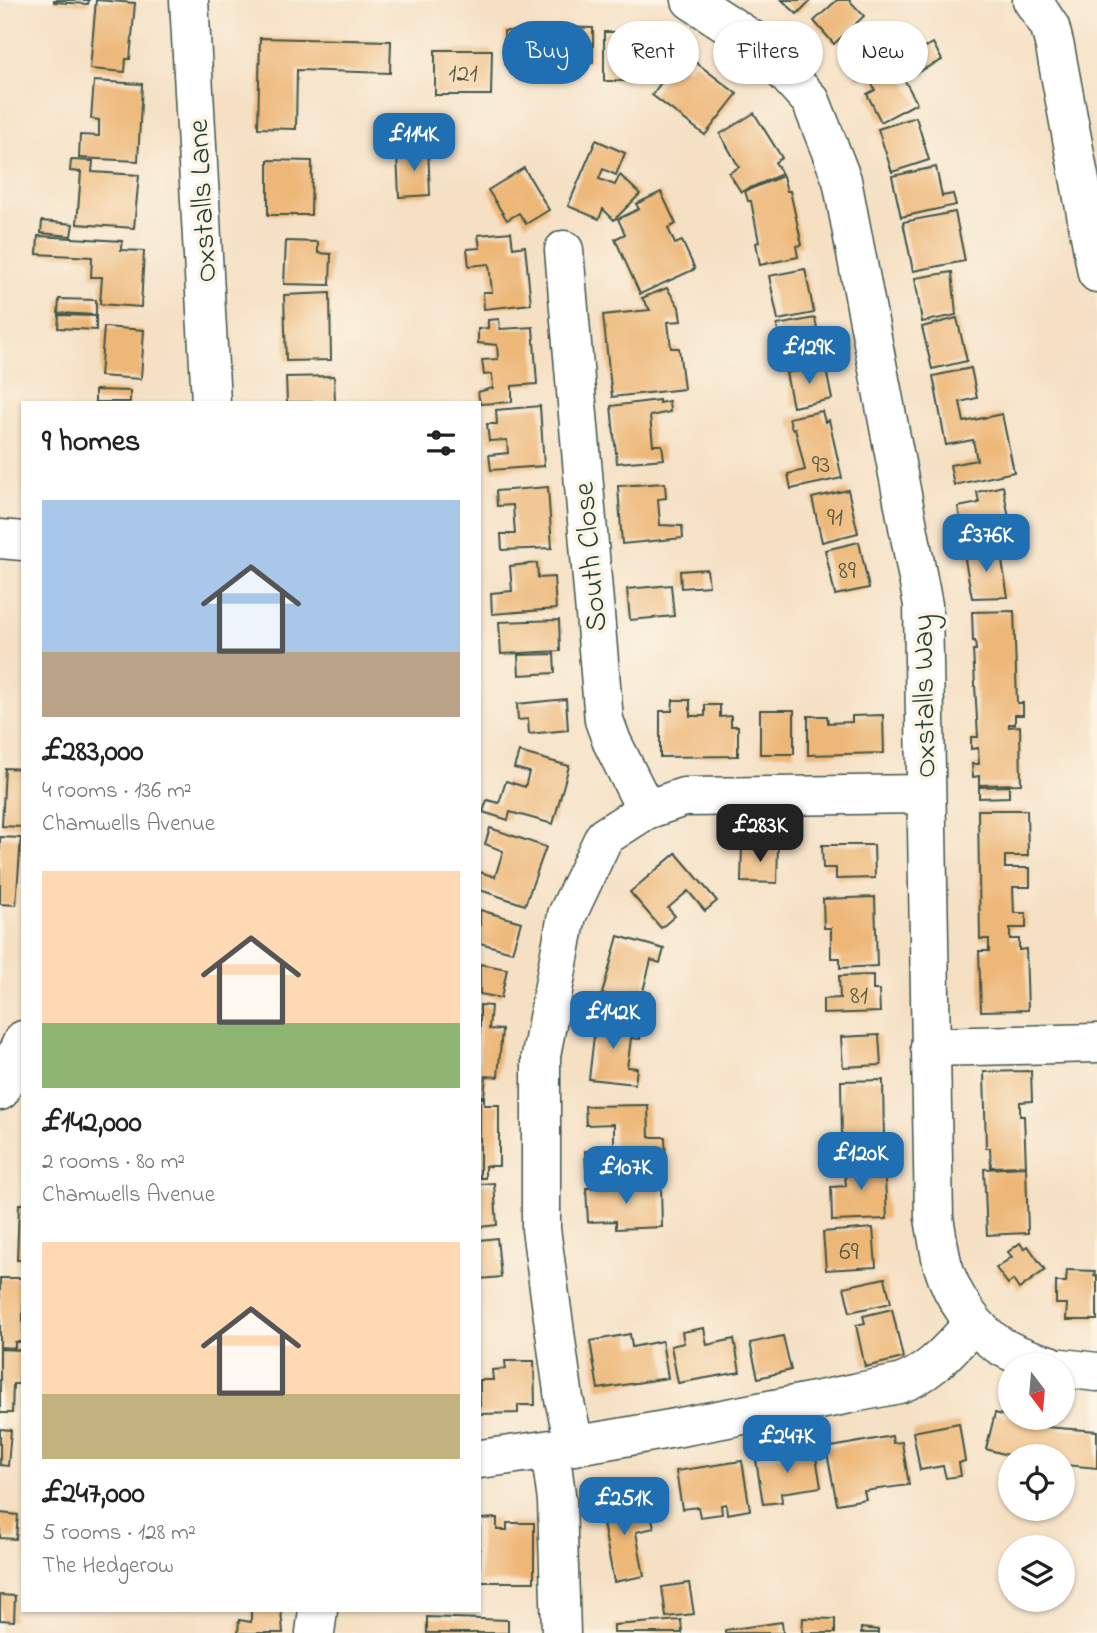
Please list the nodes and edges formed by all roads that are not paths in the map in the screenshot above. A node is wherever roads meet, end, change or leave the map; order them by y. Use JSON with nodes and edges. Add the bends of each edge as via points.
{"nodes":[{"id":1,"x":190,"y":0,"type":"edge"},
{"id":2,"x":691,"y":0,"type":"edge"},
{"id":3,"x":1032,"y":0,"type":"edge"},
{"id":4,"x":1086,"y":155,"type":"edge"},
{"id":5,"x":564,"y":250,"type":"dead end"},
{"id":6,"x":1097,"y":273,"type":"edge"},
{"id":7,"x":211,"y":401,"type":"edge"},
{"id":8,"x":0,"y":540,"type":"edge"},
{"id":9,"x":21,"y":541,"type":"edge"},
{"id":10,"x":925,"y":794,"type":"junction"},
{"id":11,"x":646,"y":810,"type":"junction"},
{"id":12,"x":1097,"y":1043,"type":"edge"},
{"id":13,"x":21,"y":1044,"type":"edge"},
{"id":14,"x":930,"y":1046,"type":"junction"},
{"id":15,"x":0,"y":1091,"type":"edge"},
{"id":16,"x":974,"y":1322,"type":"junction"},
{"id":17,"x":1015,"y":1353,"type":"edge"},
{"id":18,"x":1075,"y":1369,"type":"edge"},
{"id":19,"x":1097,"y":1371,"type":"edge"},
{"id":20,"x":563,"y":1448,"type":"junction"},
{"id":21,"x":481,"y":1459,"type":"edge"},
{"id":22,"x":318,"y":1612,"type":"edge"},
{"id":23,"x":315,"y":1633,"type":"edge"},
{"id":24,"x":561,"y":1633,"type":"edge"}],
"edges":[{"from":1,"to":7,"type":"street","name":"Oxstalls Lane"},
{"from":2,"to":10,"type":"street","name":"Oxstalls Way","via":[[760,45],[811,101],[842,180],[923,605]]},
{"from":3,"to":4,"type":"street","via":[[1050,27]]},
{"from":4,"to":6,"type":"street"},
{"from":5,"to":11,"type":"street","name":"South Close","via":[[583,294],[604,720]]},
{"from":8,"to":9,"type":"street"},
{"from":10,"to":11,"type":"street","via":[[684,797]]},
{"from":10,"to":14,"type":"street","name":"Oxstalls Way"},
{"from":11,"to":20,"type":"street","via":[[604,837],[567,915],[541,1056],[541,1229],[564,1399]]},
{"from":12,"to":14,"type":"street"},
{"from":13,"to":15,"type":"street"},
{"from":14,"to":16,"type":"street","name":"Oxstalls Way","via":[[934,1218],[943,1267]]},
{"from":16,"to":17,"type":"street","name":"Oxstalls Way","via":[[1001,1347]]},
{"from":16,"to":20,"type":"street","via":[[938,1362],[918,1378],[899,1384]]},
{"from":18,"to":19,"type":"street"},
{"from":20,"to":21,"type":"street"},
{"from":20,"to":24,"type":"street","via":[[556,1501]]},
{"from":22,"to":23,"type":"street"}]}
